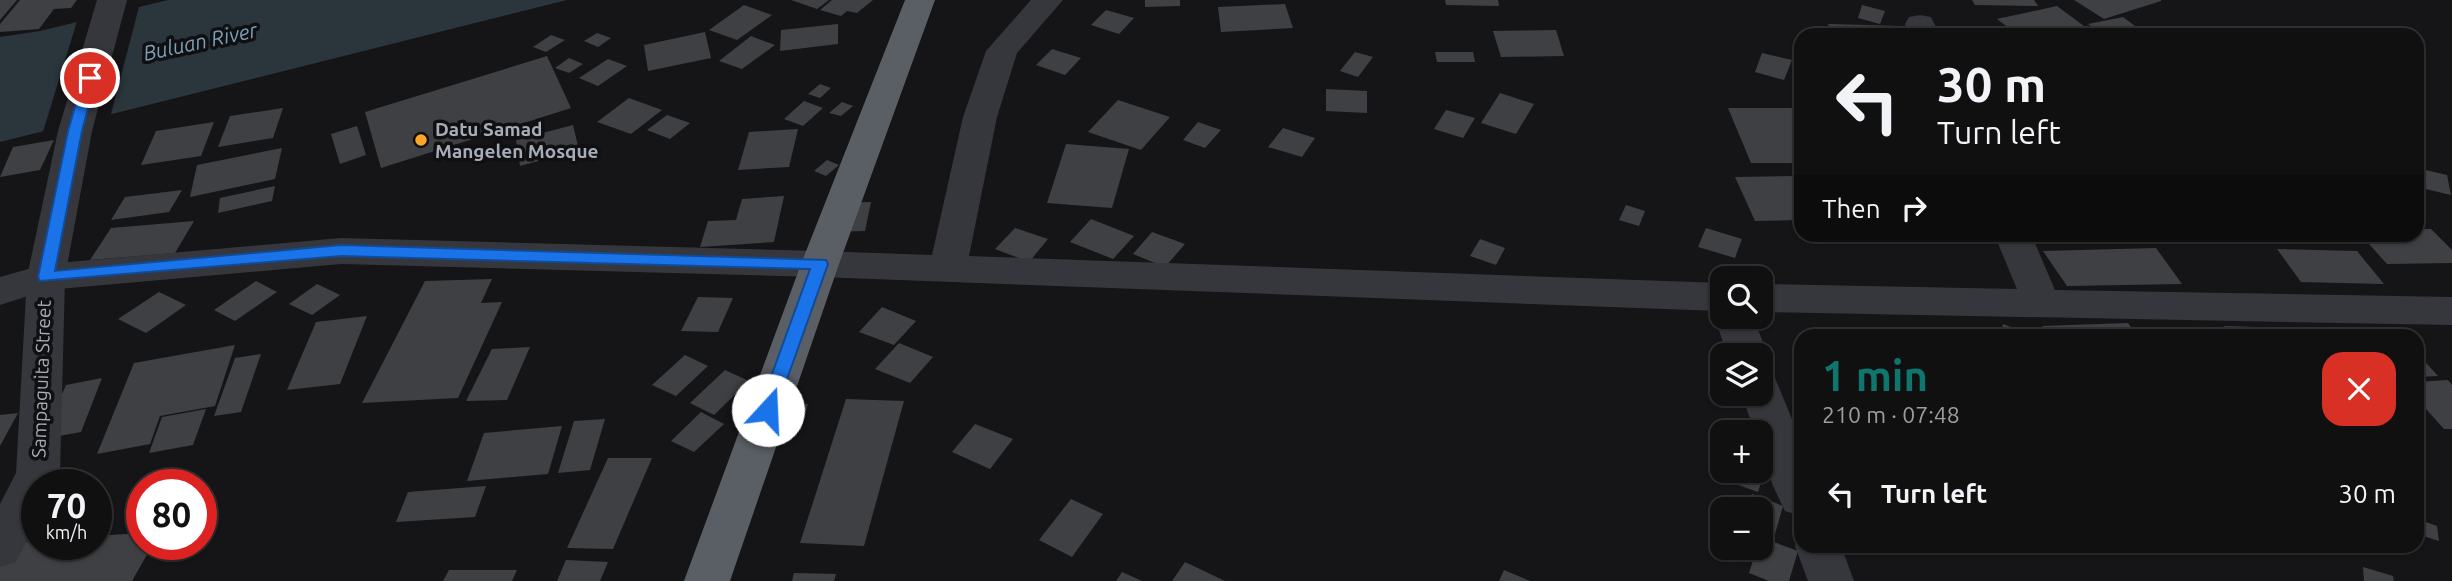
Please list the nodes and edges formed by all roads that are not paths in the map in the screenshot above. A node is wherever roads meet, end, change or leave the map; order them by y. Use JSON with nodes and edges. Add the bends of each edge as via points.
{"nodes":[{"id":1,"x":112,"y":0,"type":"edge"},
{"id":2,"x":920,"y":0,"type":"edge"},
{"id":3,"x":1048,"y":0,"type":"edge"},
{"id":4,"x":2015,"y":242,"type":"edge"},
{"id":5,"x":820,"y":264,"type":"junction"},
{"id":6,"x":948,"y":267,"type":"junction"},
{"id":7,"x":46,"y":277,"type":"junction"},
{"id":8,"x":0,"y":291,"type":"edge"},
{"id":9,"x":1710,"y":297,"type":"edge"},
{"id":10,"x":1773,"y":298,"type":"edge"},
{"id":11,"x":2042,"y":303,"type":"junction"},
{"id":12,"x":2452,"y":311,"type":"edge"},
{"id":13,"x":1766,"y":406,"type":"edge"},
{"id":14,"x":1794,"y":479,"type":"edge"},
{"id":15,"x":0,"y":548,"type":"edge"},
{"id":16,"x":1821,"y":553,"type":"edge"},
{"id":17,"x":707,"y":581,"type":"edge"},
{"id":18,"x":1831,"y":581,"type":"edge"}],
"edges":[{"from":1,"to":7,"type":"street","name":"Sampaguita Street","via":[[75,131]]},
{"from":2,"to":5,"type":"highway"},
{"from":3,"to":6,"type":"street","via":[[1002,51],[981,117]]},
{"from":4,"to":11,"type":"street"},
{"from":5,"to":6,"type":"street"},
{"from":5,"to":7,"type":"street","via":[[341,251]]},
{"from":5,"to":17,"type":"highway"},
{"from":6,"to":9,"type":"street"},
{"from":7,"to":8,"type":"street"},
{"from":7,"to":15,"type":"street","name":"Sampaguita Street","via":[[37,473]]},
{"from":10,"to":11,"type":"street"},
{"from":11,"to":12,"type":"street"},
{"from":13,"to":14,"type":"street"},
{"from":16,"to":18,"type":"street"}]}
